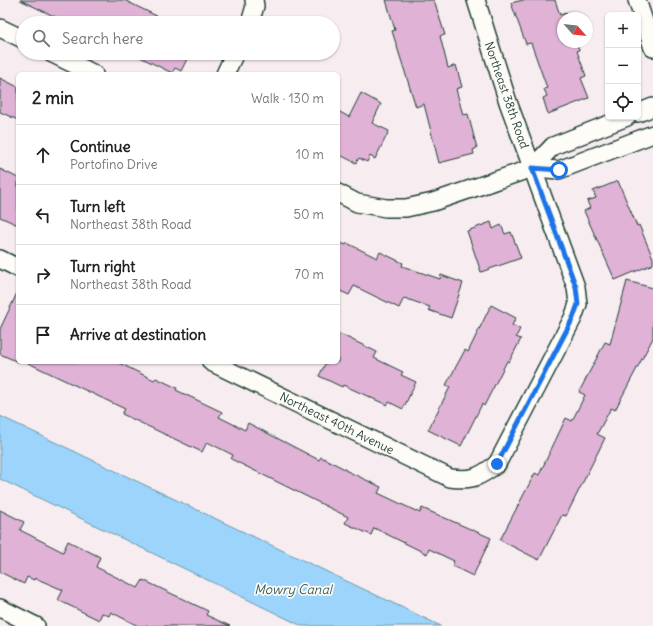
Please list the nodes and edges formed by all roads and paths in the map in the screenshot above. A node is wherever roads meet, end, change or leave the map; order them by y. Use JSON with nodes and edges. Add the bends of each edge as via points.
{"nodes":[{"id":1,"x":254,"y":0,"type":"edge"},
{"id":2,"x":476,"y":0,"type":"edge"},
{"id":3,"x":637,"y":0,"type":"edge"},
{"id":4,"x":252,"y":16,"type":"edge"},
{"id":5,"x":0,"y":28,"type":"edge"},
{"id":6,"x":16,"y":36,"type":"edge"},
{"id":7,"x":653,"y":48,"type":"edge"},
{"id":8,"x":65,"y":60,"type":"edge"},
{"id":9,"x":232,"y":60,"type":"edge"},
{"id":10,"x":90,"y":72,"type":"edge"},
{"id":11,"x":226,"y":72,"type":"edge"},
{"id":12,"x":653,"y":107,"type":"edge"},
{"id":13,"x":641,"y":112,"type":"edge"},
{"id":14,"x":619,"y":120,"type":"edge"},
{"id":15,"x":653,"y":134,"type":"edge"},
{"id":16,"x":532,"y":168,"type":"junction"},
{"id":17,"x":340,"y":194,"type":"edge"},
{"id":18,"x":0,"y":259,"type":"edge"},
{"id":19,"x":16,"y":267,"type":"edge"},
{"id":20,"x":215,"y":364,"type":"edge"},
{"id":21,"x":465,"y":480,"type":"joint"},
{"id":22,"x":1,"y":611,"type":"edge"},
{"id":23,"x":36,"y":626,"type":"edge"}],
"edges":[{"from":1,"to":4,"type":"street"},
{"from":2,"to":16,"type":"street","name":"Northeast 38th Road"},
{"from":3,"to":7,"type":"street"},
{"from":5,"to":6,"type":"street"},
{"from":8,"to":10,"type":"street"},
{"from":9,"to":11,"type":"street"},
{"from":12,"to":13,"type":"street"},
{"from":14,"to":16,"type":"street","via":[[553,146]]},
{"from":15,"to":16,"type":"street","via":[[559,170]]},
{"from":16,"to":17,"type":"street","via":[[433,202],[406,208],[386,208],[357,203]]},
{"from":16,"to":21,"type":"street","name":"Northeast 38th Road","via":[[576,287],[578,304],[497,464],[481,476]]},
{"from":18,"to":19,"type":"street"},
{"from":20,"to":21,"type":"street","name":"Northeast 40th Avenue","via":[[450,478]]},
{"from":22,"to":23,"type":"street"}]}
